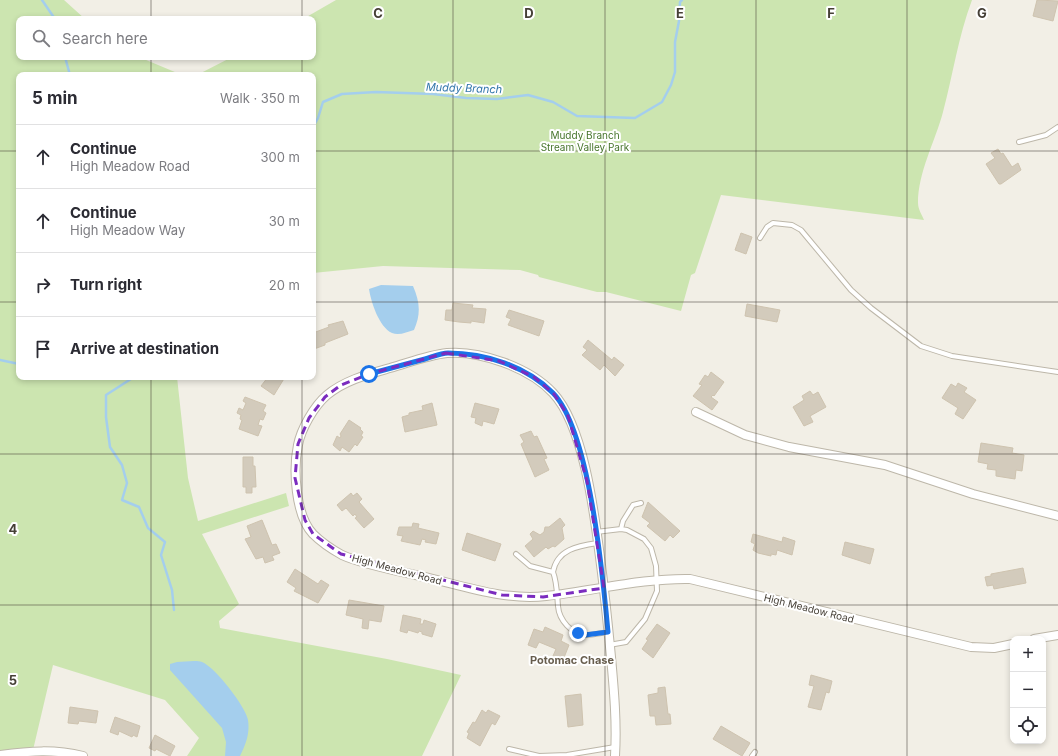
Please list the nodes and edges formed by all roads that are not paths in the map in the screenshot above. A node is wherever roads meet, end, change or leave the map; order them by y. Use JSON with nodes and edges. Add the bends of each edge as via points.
{"nodes":[{"id":1,"x":1058,"y":127,"type":"edge"},
{"id":2,"x":1019,"y":142,"type":"dead end"},
{"id":3,"x":760,"y":238,"type":"dead end"},
{"id":4,"x":1058,"y":372,"type":"edge"},
{"id":5,"x":696,"y":412,"type":"dead end"},
{"id":6,"x":641,"y":503,"type":"dead end"},
{"id":7,"x":1058,"y":516,"type":"edge"},
{"id":8,"x":621,"y":529,"type":"junction"},
{"id":9,"x":596,"y":532,"type":"junction"},
{"id":10,"x":598,"y":543,"type":"junction"},
{"id":11,"x":516,"y":554,"type":"dead end"},
{"id":12,"x":553,"y":572,"type":"junction"},
{"id":13,"x":657,"y":581,"type":"junction"},
{"id":14,"x":604,"y":588,"type":"junction"},
{"id":15,"x":557,"y":594,"type":"junction"},
{"id":16,"x":608,"y":632,"type":"junction"},
{"id":17,"x":1058,"y":634,"type":"edge"},
{"id":18,"x":1046,"y":636,"type":"edge"},
{"id":19,"x":609,"y":645,"type":"junction"},
{"id":20,"x":1010,"y":645,"type":"edge"},
{"id":21,"x":615,"y":747,"type":"junction"},
{"id":22,"x":509,"y":749,"type":"dead end"},
{"id":23,"x":0,"y":755,"type":"edge"},
{"id":24,"x":83,"y":756,"type":"edge"},
{"id":25,"x":614,"y":756,"type":"edge"}],
"edges":[{"from":1,"to":2,"type":"lane","via":[[1046,135]]},
{"from":3,"to":4,"type":"lane","via":[[773,223],[792,225],[801,230],[851,290],[922,346],[952,356]]},
{"from":5,"to":7,"type":"street","via":[[745,435],[885,466],[973,494]]},
{"from":6,"to":8,"type":"lane","via":[[633,505]]},
{"from":8,"to":9,"type":"lane"},
{"from":8,"to":13,"type":"lane","via":[[644,540],[651,548],[655,557]]},
{"from":9,"to":10,"type":"street","name":"High Meadow Road"},
{"from":9,"to":15,"type":"street","name":"High Meadow Road","via":[[579,447],[568,416],[554,394],[534,377],[499,361],[474,354],[446,353],[369,374],[341,385],[324,397],[309,418],[298,444],[295,478],[298,499],[313,534],[341,554],[502,595],[543,597]]},
{"from":10,"to":12,"type":"lane","via":[[576,546],[565,552],[558,559]]},
{"from":10,"to":14,"type":"street","name":"High Meadow Road"},
{"from":11,"to":12,"type":"lane","via":[[530,566]]},
{"from":12,"to":15,"type":"lane"},
{"from":13,"to":14,"type":"street","name":"High Meadow Road"},
{"from":13,"to":19,"type":"lane","via":[[654,602],[640,624],[626,642]]},
{"from":13,"to":20,"type":"street","name":"High Meadow Road","via":[[690,579],[971,648]]},
{"from":14,"to":15,"type":"street","name":"High Meadow Road"},
{"from":14,"to":16,"type":"street"},
{"from":15,"to":16,"type":"lane","via":[[561,618],[573,630],[585,635]]},
{"from":16,"to":19,"type":"street"},
{"from":17,"to":18,"type":"street"},
{"from":19,"to":21,"type":"street","via":[[615,706]]},
{"from":21,"to":22,"type":"lane","via":[[566,755],[539,756]]},
{"from":21,"to":25,"type":"street"},
{"from":23,"to":24,"type":"street","via":[[33,750],[67,752]]}]}
